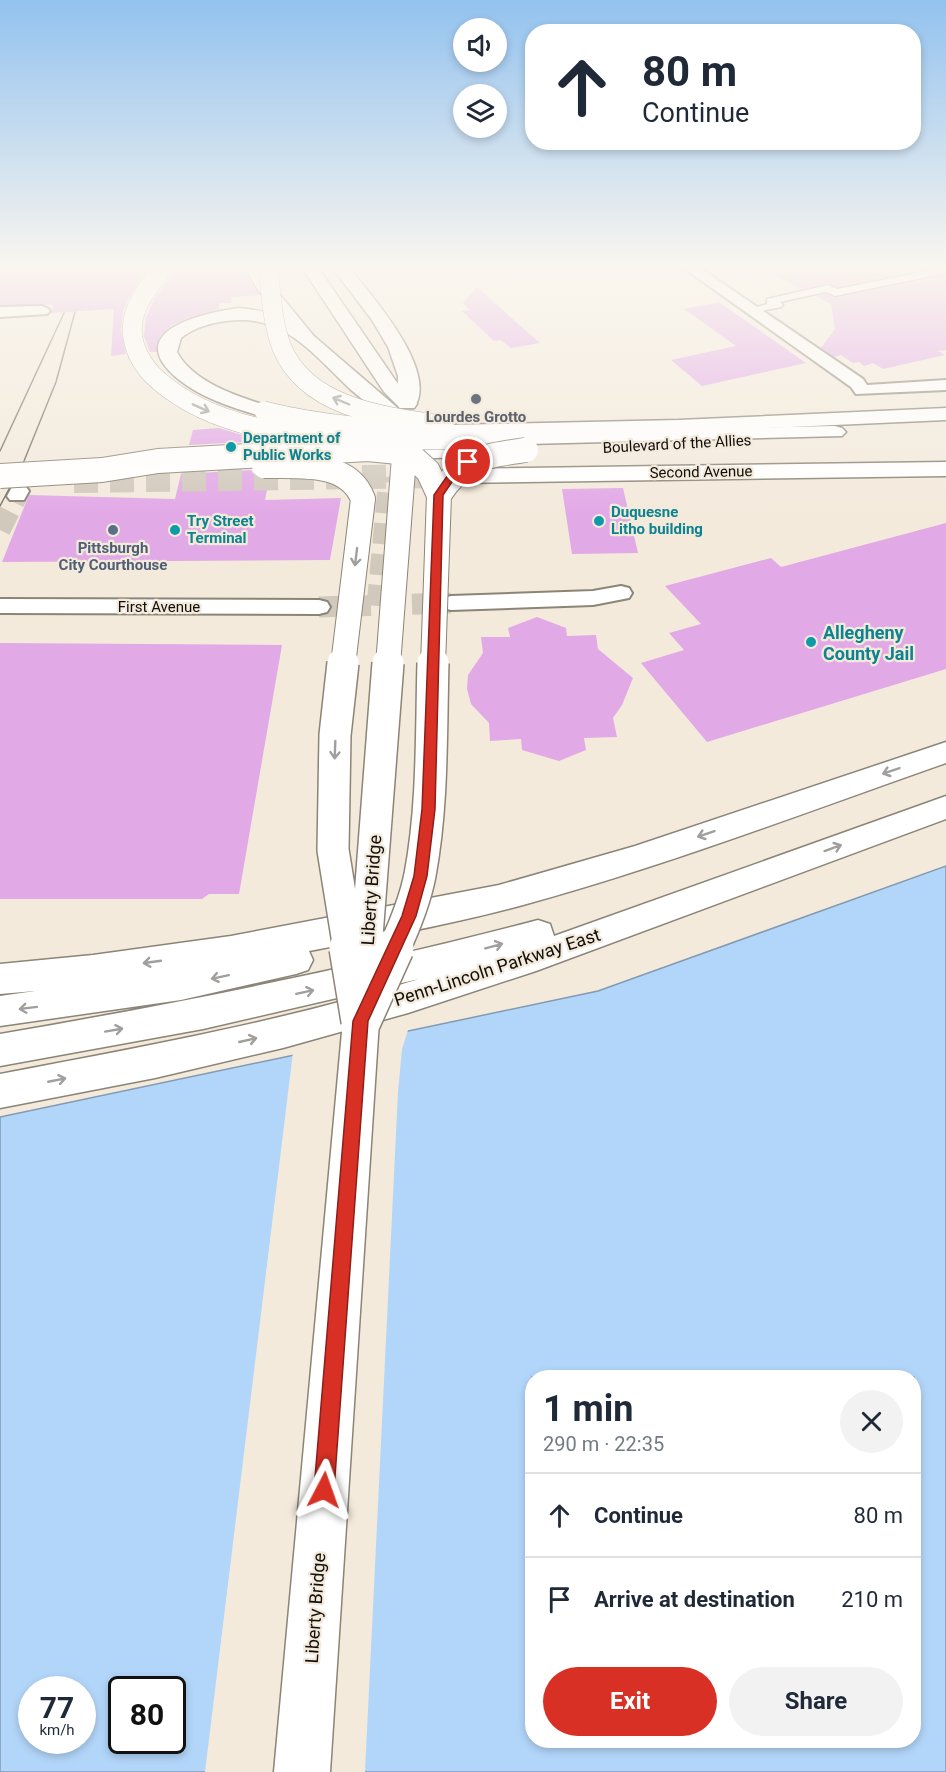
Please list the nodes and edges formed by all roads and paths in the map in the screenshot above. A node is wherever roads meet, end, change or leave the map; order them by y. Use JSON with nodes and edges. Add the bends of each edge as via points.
{"nodes":[{"id":1,"x":134,"y":349,"type":"edge"},
{"id":2,"x":167,"y":349,"type":"edge"},
{"id":3,"x":284,"y":349,"type":"edge"},
{"id":4,"x":318,"y":349,"type":"edge"},
{"id":5,"x":365,"y":349,"type":"edge"},
{"id":6,"x":399,"y":349,"type":"edge"},
{"id":7,"x":808,"y":349,"type":"edge"},
{"id":8,"x":946,"y":385,"type":"edge"},
{"id":9,"x":405,"y":413,"type":"junction"},
{"id":10,"x":946,"y":414,"type":"edge"},
{"id":11,"x":946,"y":425,"type":"edge"},
{"id":12,"x":444,"y":432,"type":"junction"},
{"id":13,"x":835,"y":432,"type":"junction"},
{"id":14,"x":526,"y":450,"type":"junction"},
{"id":15,"x":406,"y":455,"type":"junction"},
{"id":16,"x":264,"y":466,"type":"junction"},
{"id":17,"x":946,"y":469,"type":"edge"},
{"id":18,"x":102,"y":470,"type":"junction"},
{"id":19,"x":0,"y":476,"type":"edge"},
{"id":20,"x":447,"y":486,"type":"junction"},
{"id":21,"x":621,"y":593,"type":"dead end"},
{"id":22,"x":451,"y":603,"type":"tunnel mouth"},
{"id":23,"x":0,"y":606,"type":"edge"},
{"id":24,"x":319,"y":607,"type":"tunnel mouth"},
{"id":25,"x":946,"y":752,"type":"edge"},
{"id":26,"x":946,"y":807,"type":"edge"},
{"id":27,"x":778,"y":868,"type":"junction"},
{"id":28,"x":539,"y":887,"type":"junction"},
{"id":29,"x":0,"y":980,"type":"edge"},
{"id":30,"x":0,"y":1011,"type":"edge"},
{"id":31,"x":361,"y":1021,"type":"junction"},
{"id":32,"x":0,"y":1048,"type":"edge"},
{"id":33,"x":0,"y":1091,"type":"edge"},
{"id":34,"x":302,"y":1772,"type":"edge"}],
"edges":[{"from":1,"to":12,"type":"main road","one_way":true,"bridge":true,"via":[[152,377],[183,400],[256,427],[296,434],[390,440]]},
{"from":2,"to":12,"type":"main road","bridge":true,"via":[[171,360],[194,382],[264,411],[329,424]]},
{"from":12,"to":3,"type":"main road","one_way":true,"bridge":true,"via":[[353,406],[319,391],[290,363]]},
{"from":4,"to":9,"type":"main road","via":[[358,386]]},
{"from":5,"to":9,"type":"main road"},
{"from":6,"to":9,"type":"main road","name":"Liberty Bridge","via":[[409,379]]},
{"from":7,"to":8,"type":"street","via":[[862,390]]},
{"from":9,"to":15,"type":"main road","name":"Liberty Bridge"},
{"from":10,"to":12,"type":"main road","name":"Boulevard of the Allies"},
{"from":11,"to":13,"type":"main road","name":"Boulevard of the Allies"},
{"from":12,"to":13,"type":"main road"},
{"from":13,"to":14,"type":"main road","name":"Boulevard of the Allies","via":[[767,440]]},
{"from":14,"to":15,"type":"main road","name":"Boulevard of the Allies","bridge":true},
{"from":14,"to":20,"type":"main road","bridge":true,"via":[[468,462],[455,471]]},
{"from":15,"to":16,"type":"main road","name":"Boulevard of the Allies","bridge":true},
{"from":15,"to":18,"type":"main road","name":"Boulevard of the Allies","bridge":true,"via":[[395,450],[368,449],[158,461]]},
{"from":15,"to":20,"type":"main road","bridge":true,"via":[[426,465]]},
{"from":15,"to":31,"type":"main road","name":"Liberty Bridge","bridge":true},
{"from":16,"to":18,"type":"main road","name":"Boulevard of the Allies","bridge":true,"via":[[160,472]]},
{"from":16,"to":31,"type":"main road","one_way":true,"bridge":true,"via":[[341,474],[353,480],[363,499],[335,735],[333,828],[334,861]]},
{"from":17,"to":20,"type":"main road","name":"Second Avenue"},
{"from":18,"to":19,"type":"main road","name":"Boulevard of the Allies","bridge":true},
{"from":20,"to":31,"type":"main road","bridge":true,"via":[[428,809],[420,876],[409,916]]},
{"from":21,"to":22,"type":"street"},
{"from":23,"to":24,"type":"street","name":"First Avenue"},
{"from":25,"to":28,"type":"main road","one_way":true},
{"from":27,"to":26,"type":"main road","name":"Penn-Lincoln Parkway East","one_way":true},
{"from":32,"to":27,"type":"main road","one_way":true,"via":[[170,1020],[377,976]]},
{"from":33,"to":27,"type":"main road","name":"Penn-Lincoln Parkway East","one_way":true,"via":[[271,1035],[408,998],[524,961]]},
{"from":28,"to":29,"type":"main road","one_way":true,"via":[[278,942]]},
{"from":28,"to":30,"type":"main road","one_way":true,"via":[[246,972],[146,991]]},
{"from":31,"to":34,"type":"main road","name":"Liberty Bridge"}]}
